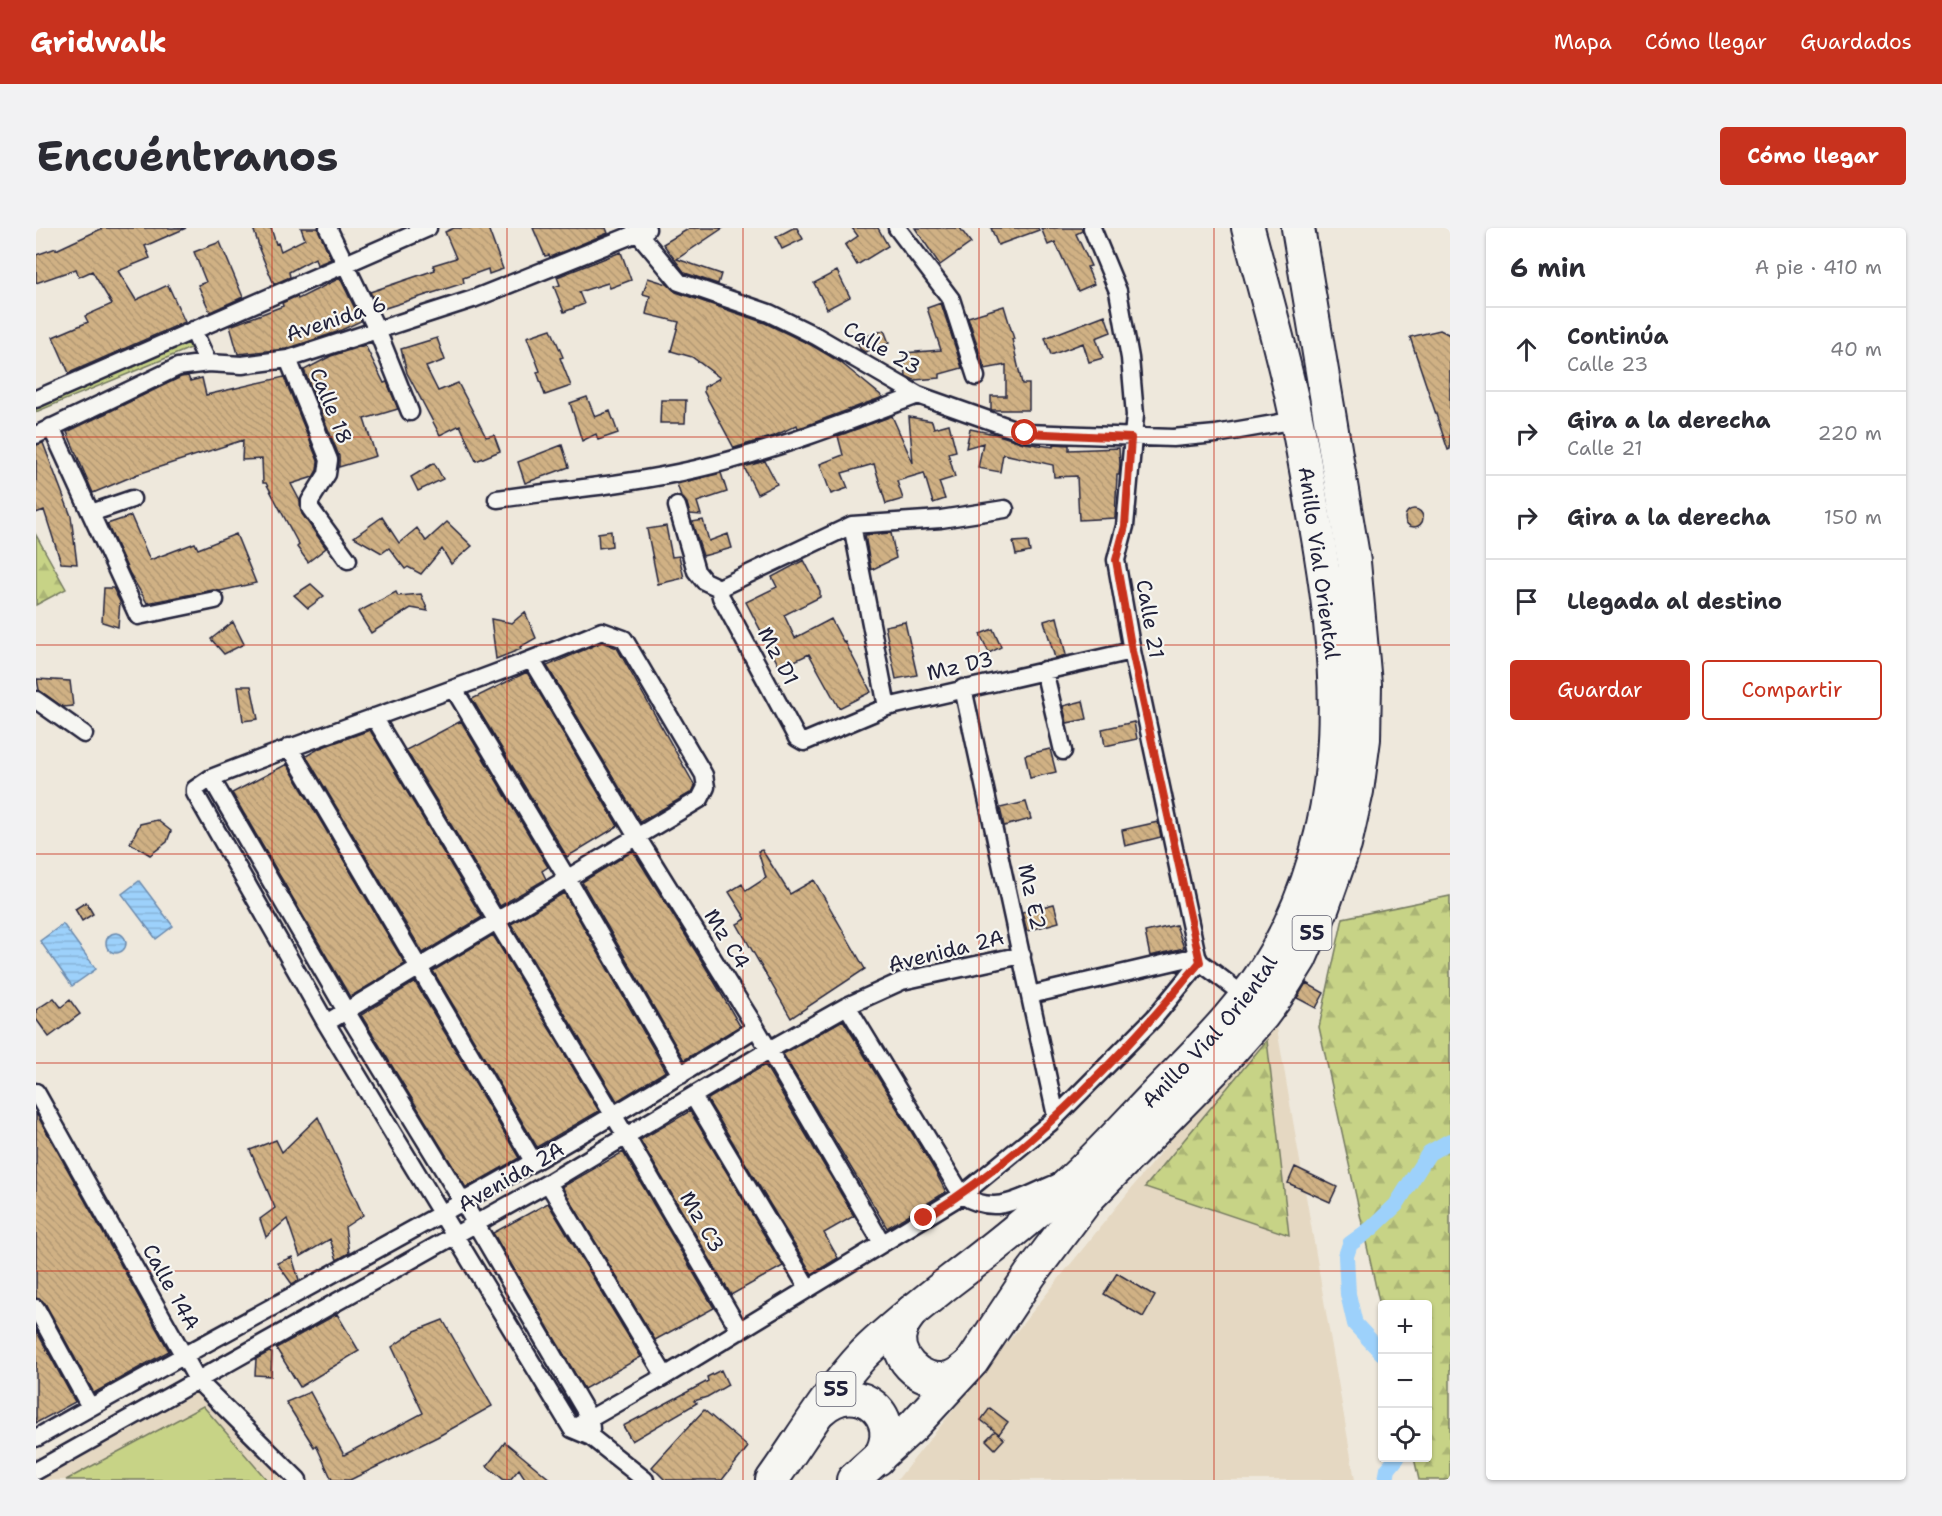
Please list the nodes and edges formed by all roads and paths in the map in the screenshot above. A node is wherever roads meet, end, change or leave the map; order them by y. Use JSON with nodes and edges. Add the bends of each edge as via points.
{"nodes":[{"id":1,"x":328,"y":228,"type":"edge"},
{"id":2,"x":428,"y":228,"type":"edge"},
{"id":3,"x":897,"y":228,"type":"edge"},
{"id":4,"x":1092,"y":228,"type":"edge"},
{"id":5,"x":1248,"y":228,"type":"edge"},
{"id":6,"x":1298,"y":228,"type":"edge"},
{"id":7,"x":643,"y":230,"type":"edge"},
{"id":8,"x":346,"y":265,"type":"junction"},
{"id":9,"x":193,"y":330,"type":"junction"},
{"id":10,"x":377,"y":330,"type":"junction"},
{"id":11,"x":288,"y":359,"type":"junction"},
{"id":12,"x":208,"y":363,"type":"junction"},
{"id":13,"x":976,"y":377,"type":"dead end"},
{"id":14,"x":918,"y":395,"type":"junction"},
{"id":15,"x":36,"y":399,"type":"edge"},
{"id":16,"x":411,"y":412,"type":"dead end"},
{"id":17,"x":1297,"y":420,"type":"junction"},
{"id":18,"x":44,"y":431,"type":"edge"},
{"id":19,"x":1131,"y":438,"type":"junction"},
{"id":20,"x":132,"y":499,"type":"dead end"},
{"id":21,"x":497,"y":499,"type":"dead end"},
{"id":22,"x":677,"y":506,"type":"dead end"},
{"id":23,"x":1005,"y":508,"type":"dead end"},
{"id":24,"x":91,"y":513,"type":"junction"},
{"id":25,"x":852,"y":525,"type":"junction"},
{"id":26,"x":348,"y":560,"type":"dead end"},
{"id":27,"x":719,"y":588,"type":"junction"},
{"id":28,"x":215,"y":600,"type":"dead end"},
{"id":29,"x":1132,"y":651,"type":"junction"},
{"id":30,"x":532,"y":661,"type":"junction"},
{"id":31,"x":1044,"y":670,"type":"junction"},
{"id":32,"x":963,"y":688,"type":"junction"},
{"id":33,"x":454,"y":689,"type":"junction"},
{"id":34,"x":36,"y":700,"type":"edge"},
{"id":35,"x":887,"y":707,"type":"junction"},
{"id":36,"x":374,"y":717,"type":"junction"},
{"id":37,"x":84,"y":734,"type":"dead end"},
{"id":38,"x":804,"y":742,"type":"joint"},
{"id":39,"x":289,"y":747,"type":"junction"},
{"id":40,"x":1063,"y":751,"type":"dead end"},
{"id":41,"x":211,"y":778,"type":"junction"},
{"id":42,"x":637,"y":837,"type":"junction"},
{"id":43,"x":567,"y":878,"type":"junction"},
{"id":44,"x":497,"y":921,"type":"junction"},
{"id":45,"x":1022,"y":955,"type":"junction"},
{"id":46,"x":1199,"y":959,"type":"junction"},
{"id":47,"x":420,"y":967,"type":"junction"},
{"id":48,"x":1030,"y":994,"type":"junction"},
{"id":49,"x":1246,"y":997,"type":"junction"},
{"id":50,"x":848,"y":1006,"type":"junction"},
{"id":51,"x":346,"y":1011,"type":"junction"},
{"id":52,"x":326,"y":1023,"type":"junction"},
{"id":53,"x":756,"y":1028,"type":"junction"},
{"id":54,"x":769,"y":1050,"type":"junction"},
{"id":55,"x":681,"y":1075,"type":"junction"},
{"id":56,"x":36,"y":1092,"type":"edge"},
{"id":57,"x":693,"y":1096,"type":"junction"},
{"id":58,"x":613,"y":1115,"type":"junction"},
{"id":59,"x":1056,"y":1116,"type":"junction"},
{"id":60,"x":626,"y":1136,"type":"junction"},
{"id":61,"x":533,"y":1161,"type":"junction"},
{"id":62,"x":1070,"y":1182,"type":"junction"},
{"id":63,"x":548,"y":1183,"type":"junction"},
{"id":64,"x":962,"y":1195,"type":"junction"},
{"id":65,"x":463,"y":1202,"type":"junction"},
{"id":66,"x":442,"y":1213,"type":"junction"},
{"id":67,"x":475,"y":1224,"type":"junction"},
{"id":68,"x":455,"y":1235,"type":"junction"},
{"id":69,"x":882,"y":1243,"type":"junction"},
{"id":70,"x":323,"y":1278,"type":"junction"},
{"id":71,"x":808,"y":1288,"type":"junction"},
{"id":72,"x":337,"y":1302,"type":"junction"},
{"id":73,"x":36,"y":1308,"type":"edge"},
{"id":74,"x":913,"y":1310,"type":"junction"},
{"id":75,"x":740,"y":1330,"type":"junction"},
{"id":76,"x":184,"y":1354,"type":"junction"},
{"id":77,"x":972,"y":1362,"type":"junction"},
{"id":78,"x":665,"y":1376,"type":"junction"},
{"id":79,"x":198,"y":1381,"type":"junction"},
{"id":80,"x":90,"y":1407,"type":"junction"},
{"id":81,"x":821,"y":1410,"type":"junction"},
{"id":82,"x":590,"y":1419,"type":"junction"},
{"id":83,"x":572,"y":1429,"type":"junction"},
{"id":84,"x":591,"y":1437,"type":"junction"},
{"id":85,"x":36,"y":1438,"type":"edge"},
{"id":86,"x":878,"y":1459,"type":"junction"},
{"id":87,"x":36,"y":1471,"type":"edge"},
{"id":88,"x":298,"y":1480,"type":"edge"},
{"id":89,"x":645,"y":1480,"type":"edge"},
{"id":90,"x":772,"y":1480,"type":"edge"},
{"id":91,"x":853,"y":1480,"type":"edge"}],
"edges":[{"from":1,"to":8,"type":"street"},
{"from":2,"to":8,"type":"street"},
{"from":3,"to":13,"type":"street","via":[[951,299]]},
{"from":4,"to":19,"type":"street","name":"Calle 21","via":[[1118,291],[1130,358],[1135,415]]},
{"from":5,"to":17,"type":"highway","name":"Anillo Vial Oriental","number":"55"},
{"from":6,"to":77,"type":"highway","name":"Anillo Vial Oriental","number":"55","via":[[1354,562],[1365,684],[1364,739],[1345,845],[1323,908],[1300,959],[1277,996],[1214,1070],[1088,1198]]},
{"from":7,"to":10,"type":"street","name":"Avenida 6","via":[[473,299]]},
{"from":7,"to":14,"type":"street","name":"Calle 23","via":[[679,282],[769,313]]},
{"from":8,"to":9,"type":"street"},
{"from":8,"to":10,"type":"street"},
{"from":9,"to":12,"type":"street"},
{"from":9,"to":15,"type":"street"},
{"from":10,"to":11,"type":"street","name":"Avenida 6"},
{"from":10,"to":16,"type":"street"},
{"from":11,"to":12,"type":"street","name":"Avenida 6","via":[[242,365]]},
{"from":11,"to":26,"type":"street","name":"Calle 18","via":[[329,460],[327,474],[310,501],[310,508]]},
{"from":12,"to":18,"type":"street","name":"Avenida 6","via":[[165,372]]},
{"from":14,"to":19,"type":"street","name":"Calle 23","via":[[1025,433]]},
{"from":14,"to":21,"type":"street","via":[[836,426],[695,469]]},
{"from":17,"to":19,"type":"street","name":"Calle 23","via":[[1216,434]]},
{"from":17,"to":49,"type":"highway","name":"Anillo Vial Oriental","number":"55","via":[[1324,569],[1335,665],[1336,732],[1319,846],[1276,950]]},
{"from":18,"to":24,"type":"street"},
{"from":19,"to":29,"type":"street","name":"Calle 21","via":[[1125,526],[1116,560]]},
{"from":20,"to":24,"type":"street"},
{"from":22,"to":27,"type":"street","via":[[696,571],[704,581]]},
{"from":23,"to":25,"type":"street","via":[[941,519]]},
{"from":24,"to":28,"type":"street","via":[[138,616]]},
{"from":25,"to":27,"type":"street"},
{"from":25,"to":35,"type":"street"},
{"from":27,"to":38,"type":"street","name":"Mz D1","via":[[797,738]]},
{"from":29,"to":31,"type":"street","name":"Mz D3"},
{"from":29,"to":46,"type":"street","name":"Calle 21"},
{"from":30,"to":33,"type":"street"},
{"from":30,"to":42,"type":"street","name":"Mz C4"},
{"from":30,"to":42,"type":"street","via":[[602,631],[624,639],[704,775],[705,787],[700,799]]},
{"from":31,"to":32,"type":"street","name":"Mz D3"},
{"from":31,"to":40,"type":"street"},
{"from":32,"to":35,"type":"street","name":"Mz D3"},
{"from":32,"to":45,"type":"street","name":"Mz E2"},
{"from":33,"to":36,"type":"street"},
{"from":33,"to":43,"type":"street"},
{"from":34,"to":37,"type":"street"},
{"from":35,"to":38,"type":"street","name":"Mz D3"},
{"from":36,"to":39,"type":"street"},
{"from":36,"to":44,"type":"street","name":"Mz C3"},
{"from":39,"to":41,"type":"street"},
{"from":39,"to":47,"type":"street"},
{"from":41,"to":51,"type":"street"},
{"from":41,"to":52,"type":"street","via":[[195,789],[195,794]]},
{"from":42,"to":43,"type":"street"},
{"from":42,"to":53,"type":"street","name":"Mz C4"},
{"from":43,"to":44,"type":"street"},
{"from":43,"to":55,"type":"street"},
{"from":44,"to":47,"type":"street"},
{"from":44,"to":58,"type":"street","name":"Mz C3"},
{"from":45,"to":48,"type":"street","name":"Mz E2"},
{"from":45,"to":50,"type":"street","name":"Avenida 2A","via":[[902,981]]},
{"from":46,"to":48,"type":"street"},
{"from":46,"to":49,"type":"street"},
{"from":46,"to":59,"type":"street","via":[[1154,1018]]},
{"from":47,"to":51,"type":"street"},
{"from":47,"to":61,"type":"street"},
{"from":48,"to":59,"type":"street","name":"Mz E2"},
{"from":49,"to":62,"type":"highway","name":"Anillo Vial Oriental","number":"55"},
{"from":50,"to":54,"type":"street","name":"Avenida 2A"},
{"from":50,"to":64,"type":"street"},
{"from":51,"to":52,"type":"street"},
{"from":51,"to":65,"type":"street"},
{"from":52,"to":66,"type":"street"},
{"from":53,"to":54,"type":"street","name":"Mz C4"},
{"from":53,"to":55,"type":"street","name":"Avenida 2A"},
{"from":54,"to":57,"type":"street","name":"Avenida 2A"},
{"from":54,"to":69,"type":"street","name":"Mz C4"},
{"from":55,"to":58,"type":"street","name":"Avenida 2A"},
{"from":56,"to":76,"type":"street","name":"Calle 14A"},
{"from":57,"to":60,"type":"street","name":"Avenida 2A"},
{"from":57,"to":71,"type":"street"},
{"from":58,"to":60,"type":"street","name":"Mz C3"},
{"from":58,"to":61,"type":"street","name":"Avenida 2A"},
{"from":59,"to":64,"type":"street"},
{"from":60,"to":63,"type":"street","name":"Avenida 2A"},
{"from":60,"to":75,"type":"street","name":"Mz C3"},
{"from":61,"to":65,"type":"street","name":"Avenida 2A"},
{"from":62,"to":64,"type":"street","via":[[1060,1181],[1013,1203],[985,1206]]},
{"from":62,"to":74,"type":"highway","name":"Anillo Vial Oriental","number":"55","via":[[1025,1224]]},
{"from":63,"to":67,"type":"street","name":"Avenida 2A"},
{"from":63,"to":78,"type":"street"},
{"from":64,"to":69,"type":"street"},
{"from":65,"to":66,"type":"street","name":"Avenida 2A"},
{"from":65,"to":67,"type":"street"},
{"from":66,"to":68,"type":"street"},
{"from":66,"to":70,"type":"street","name":"Avenida 2A"},
{"from":67,"to":68,"type":"street","name":"Avenida 2A"},
{"from":67,"to":82,"type":"street"},
{"from":68,"to":72,"type":"street","name":"Avenida 2A"},
{"from":68,"to":83,"type":"street"},
{"from":69,"to":71,"type":"street"},
{"from":70,"to":72,"type":"street"},
{"from":70,"to":76,"type":"street","name":"Avenida 2A"},
{"from":71,"to":75,"type":"street"},
{"from":72,"to":79,"type":"street","name":"Avenida 2A"},
{"from":73,"to":80,"type":"street"},
{"from":74,"to":77,"type":"highway","via":[[900,1335],[902,1354],[913,1369],[939,1379],[958,1375]]},
{"from":74,"to":81,"type":"highway","name":"Anillo Vial Oriental","number":"55","via":[[864,1355]]},
{"from":75,"to":78,"type":"street"},
{"from":76,"to":79,"type":"street","name":"Calle 14A"},
{"from":76,"to":80,"type":"street","name":"Avenida 2A"},
{"from":77,"to":86,"type":"highway","name":"Anillo Vial Oriental","number":"55"},
{"from":78,"to":82,"type":"street"},
{"from":79,"to":87,"type":"street","name":"Avenida 2A"},
{"from":79,"to":88,"type":"street","name":"Calle 14A"},
{"from":80,"to":85,"type":"street","name":"Avenida 2A"},
{"from":81,"to":86,"type":"highway","via":[[834,1400],[851,1397],[874,1406],[884,1420],[887,1436]]},
{"from":81,"to":90,"type":"highway","name":"Anillo Vial Oriental","number":"55"},
{"from":82,"to":83,"type":"street"},
{"from":82,"to":84,"type":"street"},
{"from":83,"to":84,"type":"street"},
{"from":84,"to":89,"type":"street"},
{"from":86,"to":91,"type":"highway","name":"Anillo Vial Oriental","number":"55"}]}
